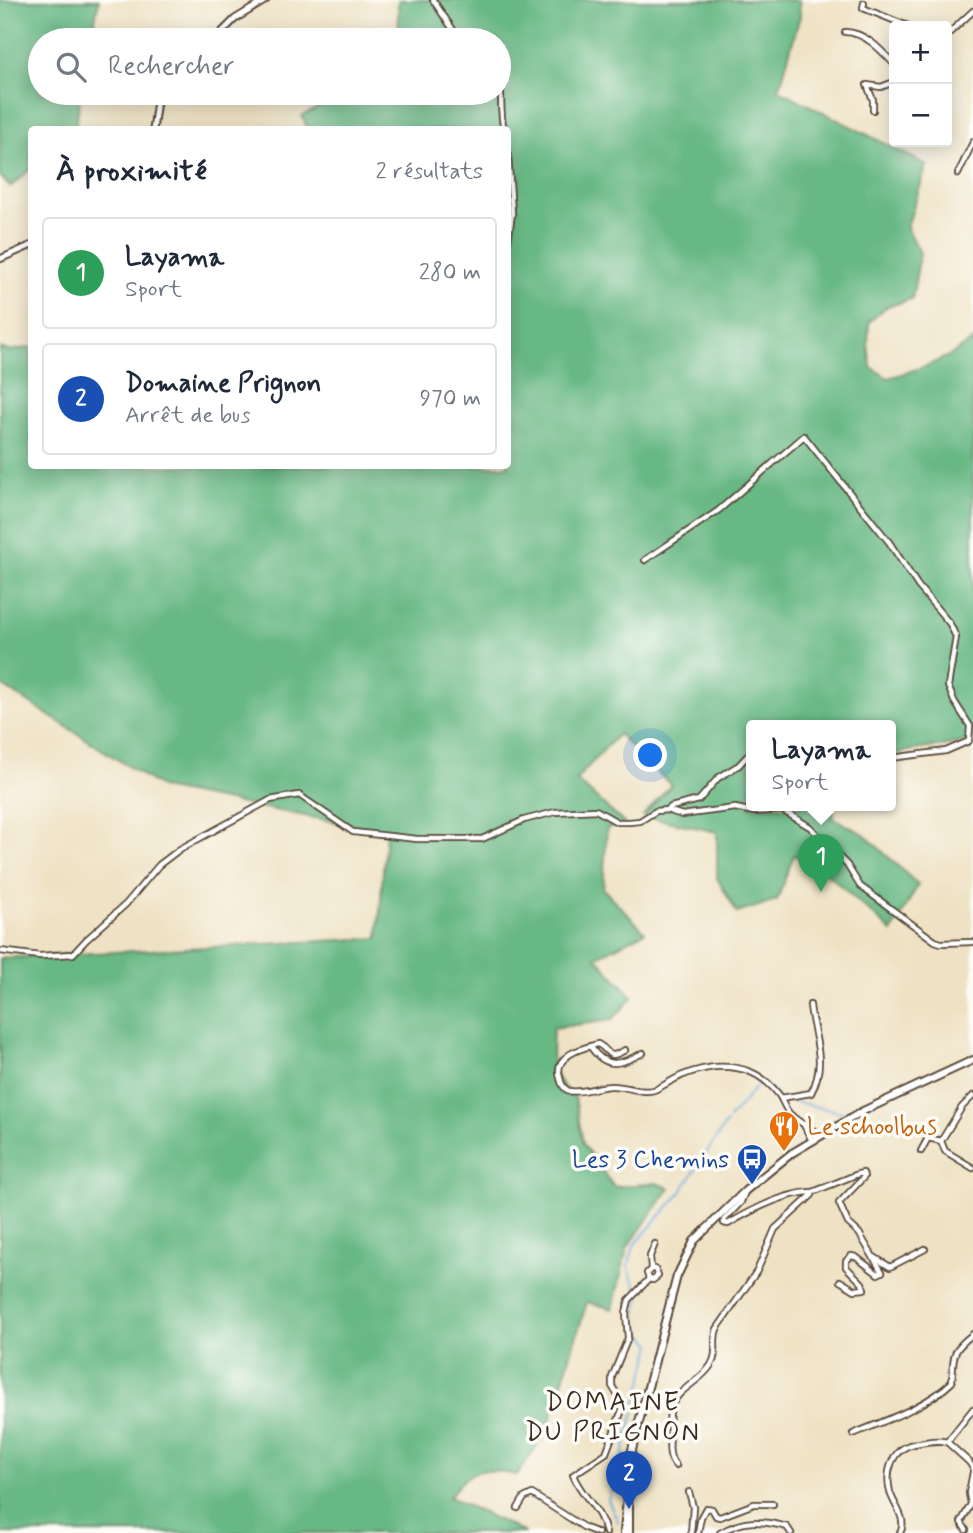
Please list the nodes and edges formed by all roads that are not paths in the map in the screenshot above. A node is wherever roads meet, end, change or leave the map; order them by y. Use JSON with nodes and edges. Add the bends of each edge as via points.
{"nodes":[{"id":1,"x":265,"y":0,"type":"edge"},
{"id":2,"x":433,"y":0,"type":"edge"},
{"id":3,"x":864,"y":3,"type":"dead end"},
{"id":4,"x":973,"y":11,"type":"edge"},
{"id":5,"x":896,"y":21,"type":"edge"},
{"id":6,"x":226,"y":28,"type":"edge"},
{"id":7,"x":452,"y":28,"type":"edge"},
{"id":8,"x":952,"y":30,"type":"edge"},
{"id":9,"x":845,"y":32,"type":"dead end"},
{"id":10,"x":889,"y":60,"type":"edge"},
{"id":11,"x":889,"y":84,"type":"edge"},
{"id":12,"x":156,"y":105,"type":"edge"},
{"id":13,"x":501,"y":105,"type":"edge"},
{"id":14,"x":873,"y":110,"type":"dead end"},
{"id":15,"x":154,"y":126,"type":"edge"},
{"id":16,"x":502,"y":126,"type":"edge"},
{"id":17,"x":973,"y":142,"type":"edge"},
{"id":18,"x":958,"y":174,"type":"dead end"},
{"id":19,"x":511,"y":198,"type":"edge"},
{"id":20,"x":511,"y":220,"type":"edge"},
{"id":21,"x":28,"y":247,"type":"edge"},
{"id":22,"x":0,"y":259,"type":"edge"},
{"id":23,"x":645,"y":560,"type":"dead end"},
{"id":24,"x":746,"y":757,"type":"edge"},
{"id":25,"x":896,"y":757,"type":"edge"},
{"id":26,"x":746,"y":809,"type":"edge"},
{"id":27,"x":667,"y":810,"type":"junction"},
{"id":28,"x":784,"y":811,"type":"edge"},
{"id":29,"x":973,"y":942,"type":"edge"},
{"id":30,"x":0,"y":951,"type":"edge"},
{"id":31,"x":810,"y":1005,"type":"dead end"},
{"id":32,"x":590,"y":1046,"type":"junction"},
{"id":33,"x":625,"y":1050,"type":"dead end"},
{"id":34,"x":643,"y":1053,"type":"dead end"},
{"id":35,"x":973,"y":1062,"type":"edge"},
{"id":36,"x":973,"y":1096,"type":"edge"},
{"id":37,"x":781,"y":1098,"type":"junction"},
{"id":38,"x":804,"y":1124,"type":"junction"},
{"id":39,"x":820,"y":1136,"type":"junction"},
{"id":40,"x":812,"y":1141,"type":"junction"},
{"id":41,"x":940,"y":1141,"type":"junction"},
{"id":42,"x":921,"y":1151,"type":"dead end"},
{"id":43,"x":973,"y":1168,"type":"edge"},
{"id":44,"x":745,"y":1191,"type":"junction"},
{"id":45,"x":813,"y":1192,"type":"junction"},
{"id":46,"x":655,"y":1244,"type":"dead end"},
{"id":47,"x":925,"y":1250,"type":"dead end"},
{"id":48,"x":874,"y":1257,"type":"junction"},
{"id":49,"x":651,"y":1269,"type":"junction"},
{"id":50,"x":649,"y":1279,"type":"junction"},
{"id":51,"x":840,"y":1281,"type":"dead end"},
{"id":52,"x":973,"y":1334,"type":"edge"},
{"id":53,"x":973,"y":1409,"type":"edge"},
{"id":54,"x":853,"y":1434,"type":"dead end"},
{"id":55,"x":947,"y":1442,"type":"junction"},
{"id":56,"x":676,"y":1466,"type":"dead end"},
{"id":57,"x":973,"y":1470,"type":"edge"},
{"id":58,"x":628,"y":1479,"type":"junction"},
{"id":59,"x":689,"y":1492,"type":"dead end"},
{"id":60,"x":773,"y":1504,"type":"dead end"},
{"id":61,"x":518,"y":1508,"type":"dead end"},
{"id":62,"x":966,"y":1530,"type":"dead end"},
{"id":63,"x":598,"y":1533,"type":"edge"},
{"id":64,"x":606,"y":1533,"type":"edge"},
{"id":65,"x":624,"y":1533,"type":"edge"},
{"id":66,"x":629,"y":1533,"type":"edge"},
{"id":67,"x":691,"y":1533,"type":"edge"},
{"id":68,"x":698,"y":1533,"type":"edge"},
{"id":69,"x":720,"y":1533,"type":"edge"},
{"id":70,"x":791,"y":1533,"type":"edge"},
{"id":71,"x":901,"y":1533,"type":"edge"}],
"edges":[{"from":1,"to":6,"type":"street"},
{"from":2,"to":7,"type":"street"},
{"from":3,"to":5,"type":"street","via":[[863,8]]},
{"from":4,"to":8,"type":"street"},
{"from":9,"to":10,"type":"street","via":[[864,37]]},
{"from":11,"to":14,"type":"street","via":[[867,85]]},
{"from":12,"to":15,"type":"street"},
{"from":13,"to":16,"type":"street"},
{"from":17,"to":18,"type":"street"},
{"from":19,"to":20,"type":"street"},
{"from":21,"to":22,"type":"street"},
{"from":23,"to":25,"type":"street","via":[[719,510],[804,436],[889,542],[956,637],[948,682],[970,726],[969,741],[946,751]]},
{"from":24,"to":27,"type":"street","via":[[718,778],[699,800]]},
{"from":26,"to":27,"type":"street","via":[[682,815]]},
{"from":27,"to":30,"type":"street","via":[[629,822],[617,822],[596,810],[555,812],[482,839],[417,839],[353,832],[299,795],[270,800],[159,865],[73,954]]},
{"from":28,"to":29,"type":"street","via":[[810,827],[848,866],[860,886],[935,941]]},
{"from":31,"to":37,"type":"street","via":[[820,1053],[815,1084],[804,1096]]},
{"from":32,"to":33,"type":"street","via":[[598,1044],[609,1056]]},
{"from":32,"to":34,"type":"street","via":[[606,1063]]},
{"from":32,"to":37,"type":"street","via":[[569,1053],[562,1061],[561,1081],[569,1091],[616,1086],[653,1090],[716,1067],[752,1071]]},
{"from":35,"to":39,"type":"main road","via":[[863,1111]]},
{"from":36,"to":41,"type":"street"},
{"from":37,"to":38,"type":"street","via":[[790,1114]]},
{"from":38,"to":39,"type":"street"},
{"from":38,"to":40,"type":"street"},
{"from":39,"to":40,"type":"main road"},
{"from":40,"to":44,"type":"main road"},
{"from":41,"to":42,"type":"street","via":[[928,1138]]},
{"from":41,"to":43,"type":"street","via":[[945,1151]]},
{"from":44,"to":45,"type":"street","via":[[724,1223]]},
{"from":44,"to":58,"type":"main road","via":[[694,1241],[680,1267]]},
{"from":45,"to":48,"type":"street","via":[[863,1174],[839,1203]]},
{"from":45,"to":56,"type":"street","via":[[775,1229],[757,1270],[714,1335],[716,1355],[710,1368],[674,1401],[669,1411],[669,1448]]},
{"from":46,"to":49,"type":"street"},
{"from":47,"to":48,"type":"street","via":[[890,1267]]},
{"from":48,"to":51,"type":"street","via":[[882,1269],[880,1274],[853,1256],[846,1261],[847,1269],[864,1286],[862,1291]]},
{"from":49,"to":50,"type":"street"},
{"from":49,"to":50,"type":"street","via":[[659,1276]]},
{"from":50,"to":64,"type":"street","via":[[629,1300],[628,1338],[612,1377],[623,1404],[606,1453],[573,1475],[582,1494],[600,1513]]},
{"from":52,"to":54,"type":"street","via":[[954,1353],[952,1382],[917,1405]]},
{"from":53,"to":55,"type":"street"},
{"from":55,"to":57,"type":"street"},
{"from":55,"to":71,"type":"street","via":[[910,1445],[893,1457],[889,1487],[904,1524]]},
{"from":57,"to":62,"type":"street","via":[[971,1504],[961,1522]]},
{"from":58,"to":65,"type":"main road"},
{"from":58,"to":66,"type":"main road"},
{"from":59,"to":67,"type":"street"},
{"from":60,"to":68,"type":"street","via":[[754,1504],[720,1517],[708,1507]]},
{"from":61,"to":63,"type":"street","via":[[532,1494]]},
{"from":69,"to":70,"type":"street","via":[[756,1520],[787,1527]]}]}
